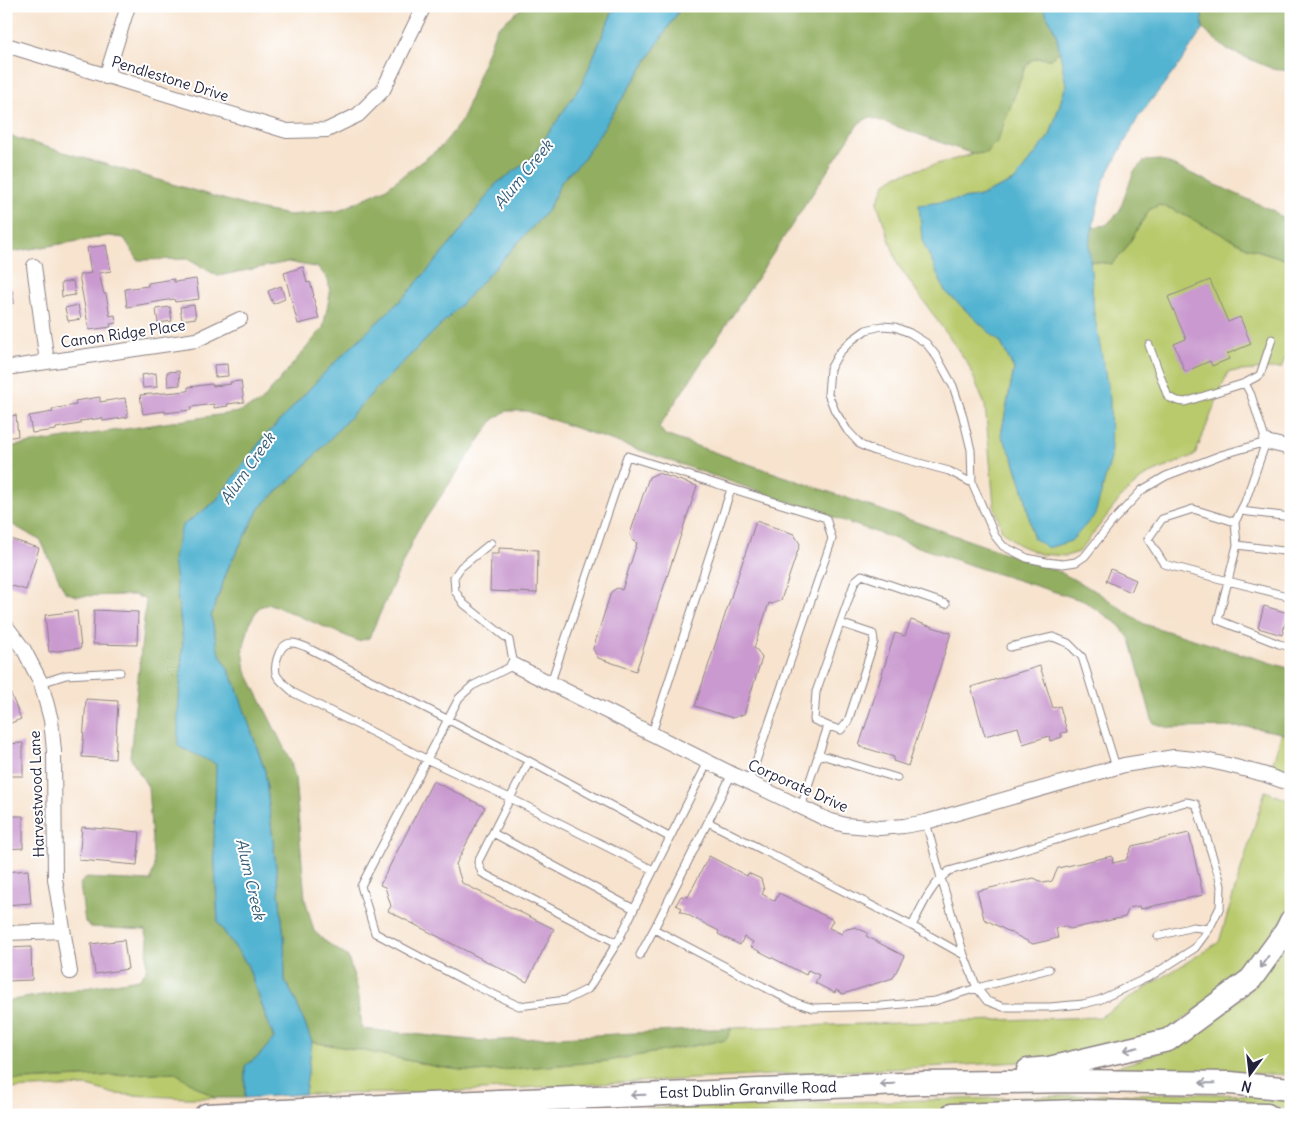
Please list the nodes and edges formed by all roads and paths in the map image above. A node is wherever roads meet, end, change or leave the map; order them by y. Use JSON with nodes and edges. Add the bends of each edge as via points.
{"nodes":[{"id":1,"x":128,"y":6,"type":"edge"},
{"id":2,"x":424,"y":6,"type":"edge"},
{"id":3,"x":6,"y":45,"type":"edge"},
{"id":4,"x":106,"y":77,"type":"junction"},
{"id":5,"x":34,"y":266,"type":"dead end"},
{"id":6,"x":240,"y":319,"type":"dead end"},
{"id":7,"x":1272,"y":339,"type":"dead end"},
{"id":8,"x":1149,"y":345,"type":"dead end"},
{"id":9,"x":47,"y":362,"type":"junction"},
{"id":10,"x":6,"y":368,"type":"edge"},
{"id":11,"x":1245,"y":383,"type":"junction"},
{"id":12,"x":1266,"y":442,"type":"junction"},
{"id":13,"x":1291,"y":448,"type":"edge"},
{"id":14,"x":972,"y":483,"type":"junction"},
{"id":15,"x":731,"y":488,"type":"junction"},
{"id":16,"x":1241,"y":511,"type":"junction"},
{"id":17,"x":1291,"y":517,"type":"edge"},
{"id":18,"x":1235,"y":522,"type":"junction"},
{"id":19,"x":491,"y":543,"type":"dead end"},
{"id":20,"x":1237,"y":545,"type":"junction"},
{"id":21,"x":1291,"y":552,"type":"edge"},
{"id":22,"x":1228,"y":580,"type":"junction"},
{"id":23,"x":1291,"y":597,"type":"edge"},
{"id":24,"x":946,"y":604,"type":"dead end"},
{"id":25,"x":840,"y":623,"type":"junction"},
{"id":26,"x":6,"y":626,"type":"edge"},
{"id":27,"x":1010,"y":647,"type":"dead end"},
{"id":28,"x":1291,"y":647,"type":"edge"},
{"id":29,"x":514,"y":665,"type":"junction"},
{"id":30,"x":120,"y":672,"type":"dead end"},
{"id":31,"x":550,"y":682,"type":"junction"},
{"id":32,"x":41,"y":683,"type":"junction"},
{"id":33,"x":448,"y":720,"type":"junction"},
{"id":34,"x":828,"y":726,"type":"junction"},
{"id":35,"x":652,"y":733,"type":"junction"},
{"id":36,"x":818,"y":754,"type":"junction"},
{"id":37,"x":428,"y":760,"type":"junction"},
{"id":38,"x":529,"y":761,"type":"junction"},
{"id":39,"x":708,"y":762,"type":"junction"},
{"id":40,"x":1116,"y":767,"type":"junction"},
{"id":41,"x":732,"y":774,"type":"junction"},
{"id":42,"x":1263,"y":774,"type":"junction"},
{"id":43,"x":897,"y":778,"type":"dead end"},
{"id":44,"x":1291,"y":779,"type":"edge"},
{"id":45,"x":748,"y":782,"type":"junction"},
{"id":46,"x":1291,"y":784,"type":"edge"},
{"id":47,"x":510,"y":798,"type":"junction"},
{"id":48,"x":801,"y":807,"type":"junction"},
{"id":49,"x":708,"y":822,"type":"junction"},
{"id":50,"x":926,"y":822,"type":"junction"},
{"id":51,"x":493,"y":833,"type":"junction"},
{"id":52,"x":669,"y":837,"type":"junction"},
{"id":53,"x":653,"y":870,"type":"junction"},
{"id":54,"x":941,"y":878,"type":"junction"},
{"id":55,"x":634,"y":908,"type":"junction"},
{"id":56,"x":1291,"y":922,"type":"edge"},
{"id":57,"x":912,"y":926,"type":"junction"},
{"id":58,"x":654,"y":929,"type":"junction"},
{"id":59,"x":1209,"y":929,"type":"junction"},
{"id":60,"x":63,"y":931,"type":"junction"},
{"id":61,"x":6,"y":933,"type":"edge"},
{"id":62,"x":1158,"y":936,"type":"dead end"},
{"id":63,"x":617,"y":943,"type":"junction"},
{"id":64,"x":640,"y":955,"type":"dead end"},
{"id":65,"x":964,"y":955,"type":"junction"},
{"id":66,"x":1049,"y":969,"type":"dead end"},
{"id":67,"x":70,"y":972,"type":"dead end"},
{"id":68,"x":977,"y":988,"type":"junction"},
{"id":69,"x":924,"y":1083,"type":"junction"},
{"id":70,"x":1291,"y":1089,"type":"edge"},
{"id":71,"x":213,"y":1114,"type":"edge"},
{"id":72,"x":206,"y":1115,"type":"edge"},
{"id":73,"x":952,"y":1115,"type":"edge"},
{"id":74,"x":1267,"y":1115,"type":"edge"}],
"edges":[{"from":1,"to":4,"type":"street"},
{"from":2,"to":4,"type":"street","name":"Pendlestone Drive","via":[[383,90],[358,115],[327,130],[287,131]]},
{"from":3,"to":4,"type":"street","name":"Pendlestone Drive"},
{"from":5,"to":9,"type":"street"},
{"from":6,"to":9,"type":"street","name":"Canon Ridge Place","via":[[196,340]]},
{"from":7,"to":11,"type":"lane","via":[[1260,375]]},
{"from":8,"to":11,"type":"lane","via":[[1168,397],[1178,401],[1185,402]]},
{"from":9,"to":10,"type":"street","name":"Canon Ridge Place"},
{"from":11,"to":12,"type":"lane"},
{"from":12,"to":13,"type":"street"},
{"from":12,"to":14,"type":"lane","via":[[1166,476],[1142,490],[1085,556],[1076,562],[1063,564],[1027,558],[1003,546],[994,536]]},
{"from":12,"to":16,"type":"lane"},
{"from":14,"to":14,"type":"lane","via":[[972,450],[962,413],[953,386],[926,343],[895,327],[882,326],[866,330],[852,340],[830,369],[828,394],[848,430],[861,445],[875,451],[949,471]]},
{"from":15,"to":31,"type":"lane","via":[[627,456]]},
{"from":15,"to":35,"type":"lane"},
{"from":15,"to":45,"type":"lane","via":[[826,518],[832,539]]},
{"from":16,"to":17,"type":"lane"},
{"from":16,"to":18,"type":"lane"},
{"from":18,"to":20,"type":"lane"},
{"from":18,"to":22,"type":"lane","via":[[1193,509],[1162,519],[1148,539],[1164,564]]},
{"from":19,"to":29,"type":"lane","via":[[461,567],[454,577],[455,591],[464,604],[510,640]]},
{"from":20,"to":21,"type":"lane"},
{"from":20,"to":22,"type":"lane"},
{"from":22,"to":23,"type":"lane"},
{"from":22,"to":28,"type":"lane","via":[[1218,620]]},
{"from":24,"to":25,"type":"lane","via":[[862,575],[855,580]]},
{"from":25,"to":34,"type":"lane","via":[[816,692],[814,720]]},
{"from":25,"to":34,"type":"lane","via":[[873,634],[874,642],[848,721],[841,730]]},
{"from":26,"to":32,"type":"street","name":"Harvestwood Lane","via":[[24,650]]},
{"from":27,"to":40,"type":"lane","via":[[1053,637],[1068,643],[1082,657]]},
{"from":29,"to":31,"type":"street","name":"Corporate Drive"},
{"from":29,"to":33,"type":"lane","via":[[472,686],[459,698]]},
{"from":30,"to":32,"type":"lane","via":[[66,676]]},
{"from":31,"to":35,"type":"street","name":"Corporate Drive"},
{"from":32,"to":60,"type":"street","name":"Harvestwood Lane","via":[[52,728],[56,879]]},
{"from":33,"to":37,"type":"lane"},
{"from":33,"to":37,"type":"lane","via":[[306,647],[294,643],[286,644],[280,650],[277,676],[294,693]]},
{"from":33,"to":38,"type":"lane"},
{"from":34,"to":36,"type":"lane"},
{"from":35,"to":39,"type":"street","name":"Corporate Drive"},
{"from":36,"to":43,"type":"lane"},
{"from":36,"to":48,"type":"lane"},
{"from":37,"to":47,"type":"lane"},
{"from":37,"to":63,"type":"lane","via":[[361,886],[375,933],[519,1006],[566,1000],[588,989]]},
{"from":38,"to":47,"type":"lane"},
{"from":38,"to":52,"type":"lane"},
{"from":39,"to":41,"type":"street","name":"Corporate Drive"},
{"from":39,"to":52,"type":"lane"},
{"from":40,"to":42,"type":"street","name":"Corporate Drive","via":[[1174,757],[1220,763]]},
{"from":40,"to":50,"type":"street","name":"Corporate Drive"},
{"from":41,"to":45,"type":"street","name":"Corporate Drive"},
{"from":41,"to":49,"type":"lane"},
{"from":42,"to":44,"type":"street","name":"Corporate Drive"},
{"from":42,"to":46,"type":"street","name":"Corporate Drive"},
{"from":45,"to":48,"type":"street","name":"Corporate Drive"},
{"from":47,"to":51,"type":"lane"},
{"from":47,"to":53,"type":"lane"},
{"from":48,"to":50,"type":"street","name":"Corporate Drive","via":[[828,820],[858,827],[880,828]]},
{"from":49,"to":57,"type":"lane"},
{"from":49,"to":58,"type":"lane"},
{"from":50,"to":54,"type":"lane"},
{"from":51,"to":55,"type":"lane"},
{"from":51,"to":63,"type":"lane","via":[[478,862],[482,873]]},
{"from":52,"to":53,"type":"lane"},
{"from":53,"to":55,"type":"lane"},
{"from":54,"to":57,"type":"lane"},
{"from":54,"to":59,"type":"lane","via":[[949,871],[1186,802],[1196,804],[1221,886],[1220,907]]},
{"from":54,"to":65,"type":"lane"},
{"from":55,"to":63,"type":"lane"},
{"from":56,"to":69,"type":"main road","one_way":true,"via":[[1251,979],[1168,1040],[1050,1068]]},
{"from":57,"to":65,"type":"lane"},
{"from":58,"to":64,"type":"lane"},
{"from":58,"to":68,"type":"lane","via":[[791,1001],[813,1008],[935,1001]]},
{"from":59,"to":62,"type":"lane","via":[[1193,928]]},
{"from":59,"to":68,"type":"lane","via":[[1195,948],[1151,976],[1100,1000],[1050,1007],[1003,1007],[987,1001]]},
{"from":60,"to":61,"type":"street"},
{"from":60,"to":67,"type":"street","name":"Harvestwood Lane"},
{"from":65,"to":68,"type":"lane"},
{"from":66,"to":68,"type":"lane"},
{"from":70,"to":69,"type":"main road","name":"East Dublin Granville Road","one_way":true,"via":[[1230,1083]]},
{"from":69,"to":71,"type":"main road","name":"East Dublin Granville Road","one_way":true},
{"from":71,"to":72,"type":"main road","name":"East Dublin Granville Road"},
{"from":73,"to":74,"type":"main road","via":[[1078,1112]]}]}
